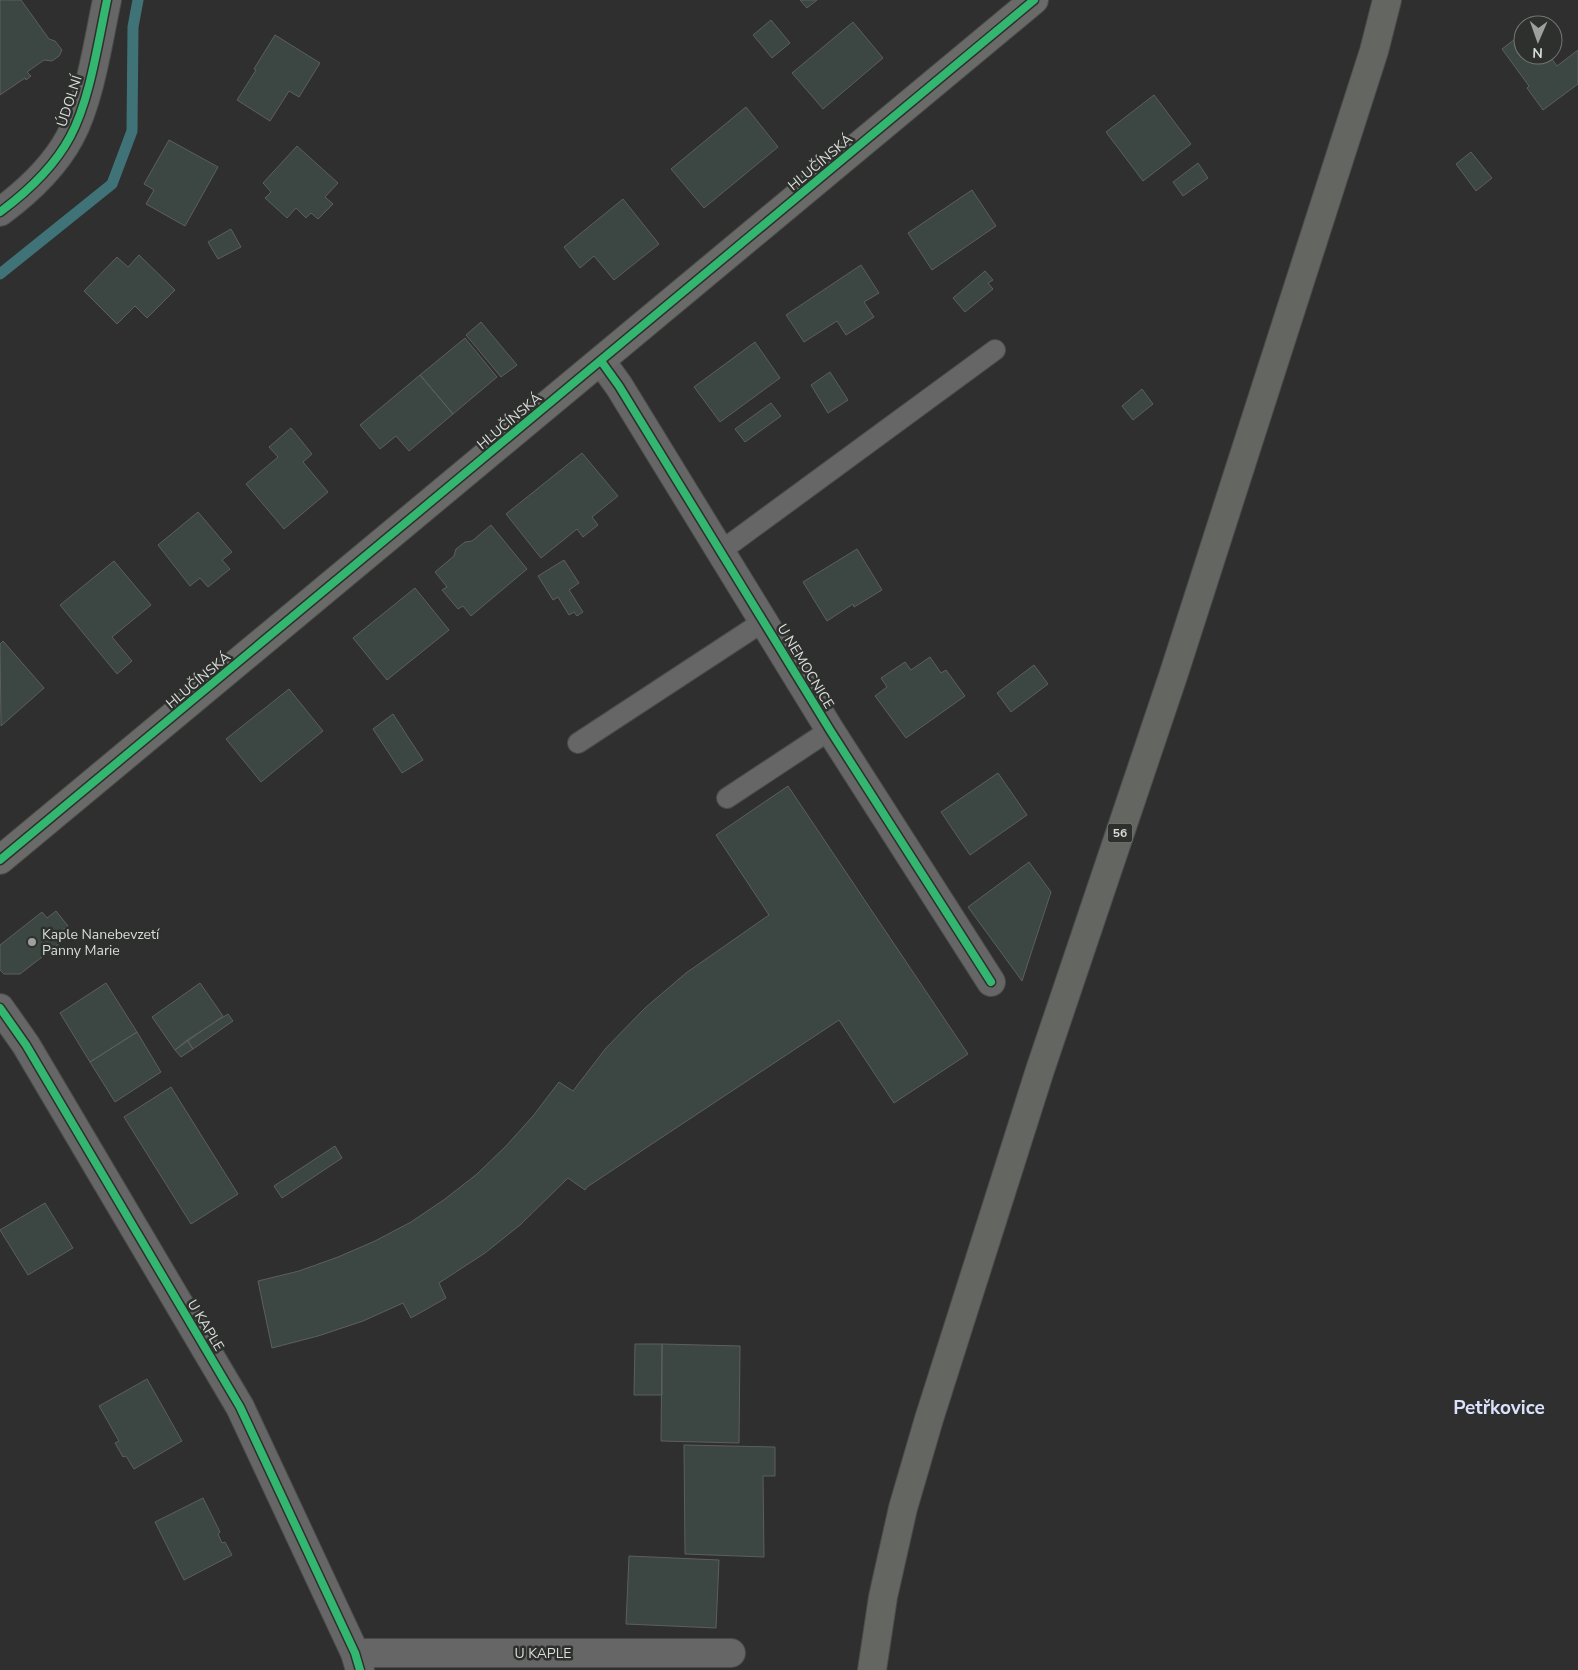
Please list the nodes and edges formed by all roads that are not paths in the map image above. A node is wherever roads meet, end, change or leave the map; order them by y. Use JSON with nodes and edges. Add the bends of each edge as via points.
{"nodes":[{"id":1,"x":107,"y":0,"type":"edge"},
{"id":2,"x":1034,"y":0,"type":"edge"},
{"id":3,"x":1386,"y":0,"type":"edge"},
{"id":4,"x":0,"y":212,"type":"edge"},
{"id":5,"x":995,"y":350,"type":"dead end"},
{"id":6,"x":601,"y":361,"type":"junction"},
{"id":7,"x":721,"y":551,"type":"junction"},
{"id":8,"x":764,"y":621,"type":"junction"},
{"id":9,"x":830,"y":730,"type":"junction"},
{"id":10,"x":578,"y":743,"type":"dead end"},
{"id":11,"x":727,"y":798,"type":"dead end"},
{"id":12,"x":0,"y":860,"type":"edge"},
{"id":13,"x":991,"y":982,"type":"dead end"},
{"id":14,"x":0,"y":1008,"type":"edge"},
{"id":15,"x":731,"y":1653,"type":"dead end"},
{"id":16,"x":357,"y":1661,"type":"edge"},
{"id":17,"x":872,"y":1670,"type":"edge"}],
"edges":[{"from":1,"to":4,"type":"street","name":"ÚDOLNÍ","via":[[93,67],[70,137],[57,159]]},
{"from":2,"to":6,"type":"street","name":"HLUČÍNSKÁ"},
{"from":3,"to":17,"type":"main road","number":"56","via":[[1374,51],[1177,664],[1040,1070],[929,1419],[902,1508]]},
{"from":5,"to":7,"type":"lane"},
{"from":6,"to":7,"type":"street","name":"U NEMOCNICE"},
{"from":6,"to":12,"type":"street","name":"HLUČÍNSKÁ"},
{"from":7,"to":8,"type":"street","name":"U NEMOCNICE"},
{"from":8,"to":9,"type":"street","name":"U NEMOCNICE"},
{"from":8,"to":10,"type":"lane"},
{"from":9,"to":11,"type":"lane"},
{"from":9,"to":13,"type":"street","name":"U NEMOCNICE"},
{"from":14,"to":16,"type":"street","name":"U KAPLE","via":[[26,1044],[240,1407]]},
{"from":15,"to":16,"type":"street","name":"U KAPLE"}]}
